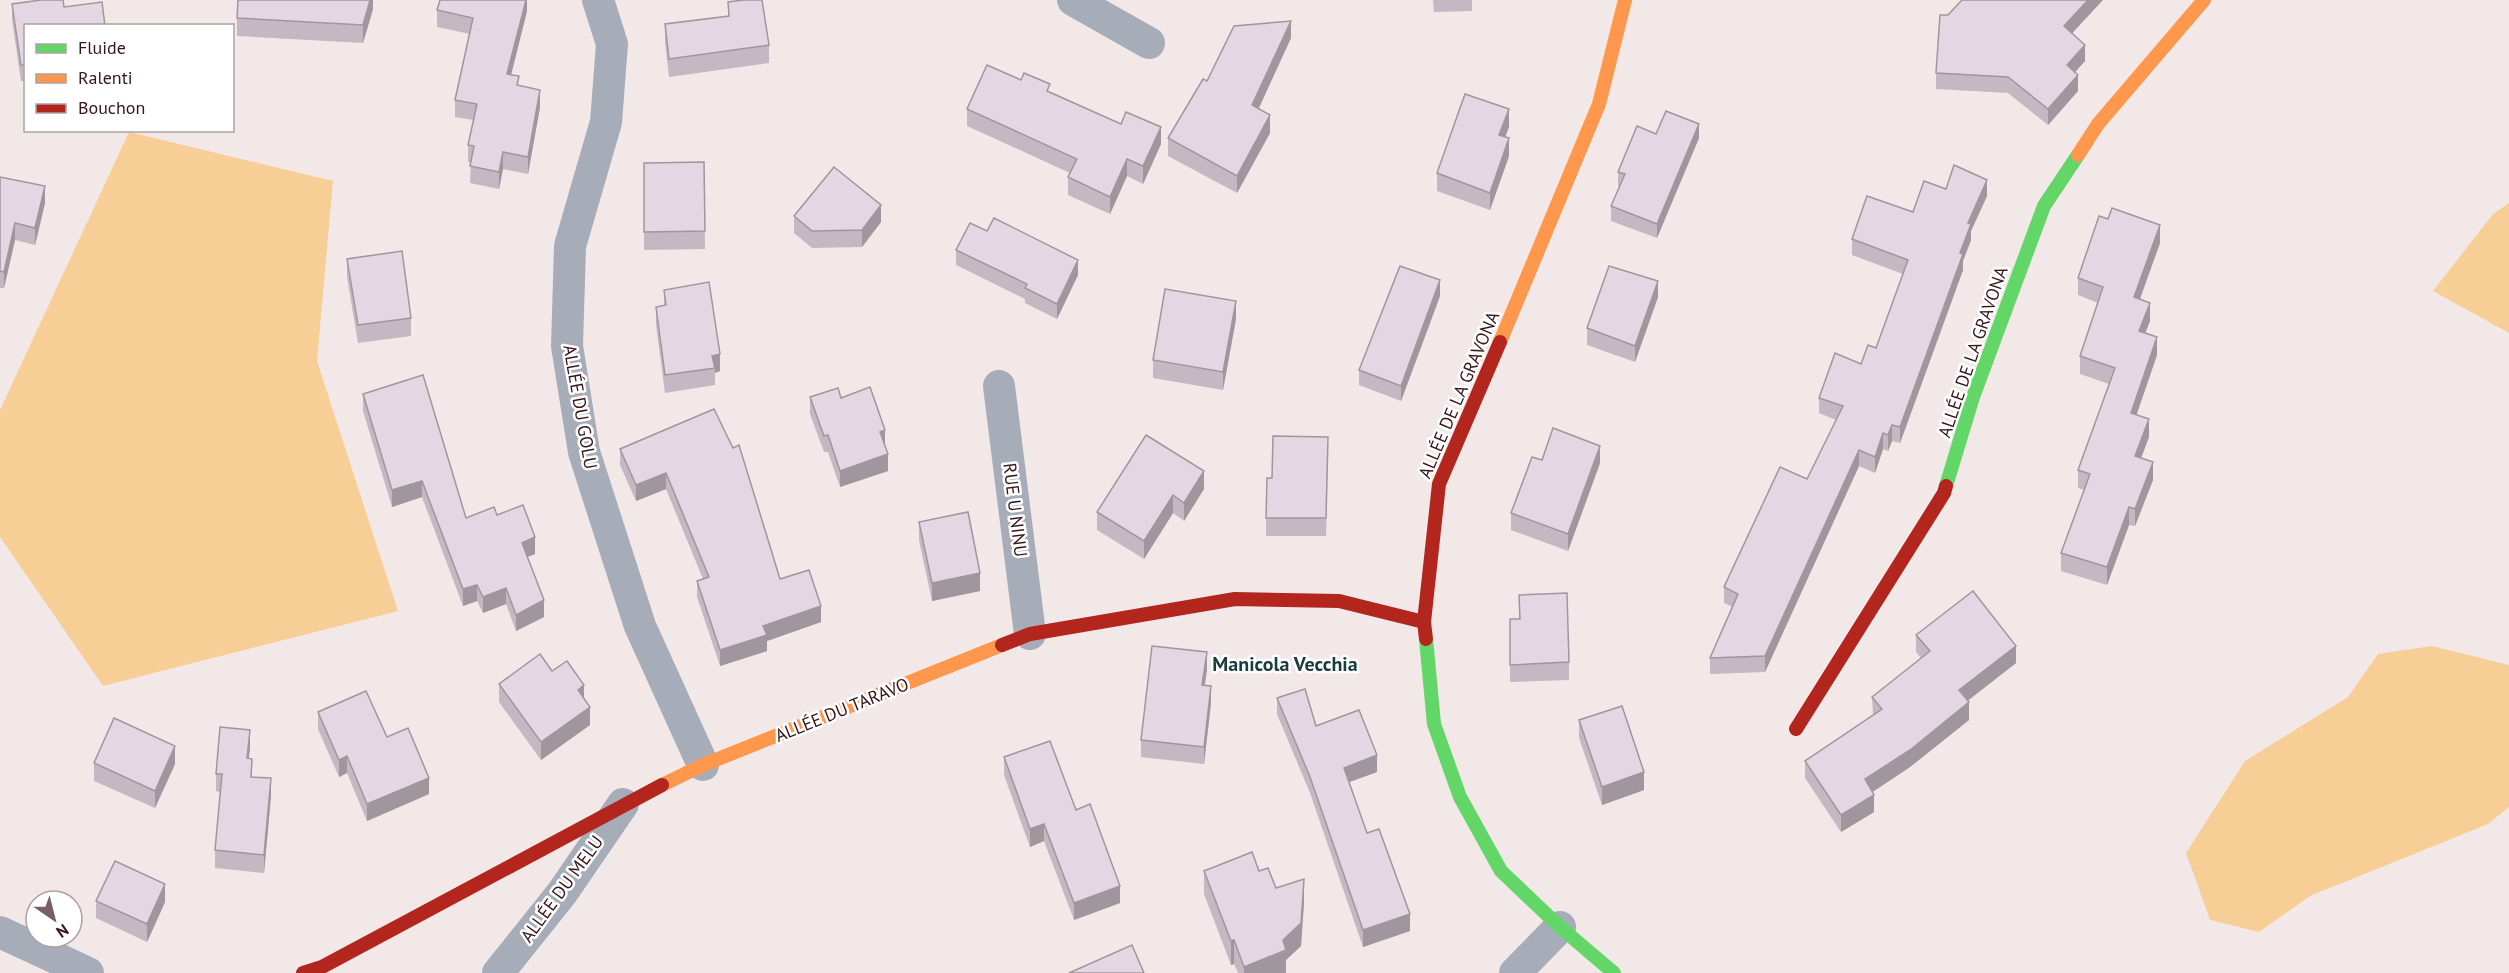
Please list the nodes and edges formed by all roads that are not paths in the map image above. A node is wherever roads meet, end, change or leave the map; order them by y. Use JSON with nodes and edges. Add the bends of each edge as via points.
{"nodes":[{"id":1,"x":598,"y":0,"type":"edge"},
{"id":2,"x":1073,"y":0,"type":"edge"},
{"id":3,"x":1624,"y":0,"type":"edge"},
{"id":4,"x":2204,"y":0,"type":"edge"},
{"id":5,"x":1149,"y":43,"type":"dead end"},
{"id":6,"x":999,"y":386,"type":"dead end"},
{"id":7,"x":1424,"y":622,"type":"junction"},
{"id":8,"x":1030,"y":634,"type":"junction"},
{"id":9,"x":1796,"y":729,"type":"dead end"},
{"id":10,"x":703,"y":765,"type":"junction"},
{"id":11,"x":623,"y":804,"type":"junction"},
{"id":12,"x":1560,"y":927,"type":"junction"},
{"id":13,"x":0,"y":932,"type":"edge"},
{"id":14,"x":88,"y":973,"type":"edge"},
{"id":15,"x":303,"y":973,"type":"edge"},
{"id":16,"x":498,"y":973,"type":"edge"},
{"id":17,"x":1515,"y":973,"type":"edge"},
{"id":18,"x":1614,"y":973,"type":"edge"}],
"edges":[{"from":1,"to":10,"type":"street","name":"ALLÉE DU GOLU","via":[[612,44],[606,122],[570,246],[567,346],[584,452],[640,626]]},
{"from":2,"to":5,"type":"street"},
{"from":3,"to":7,"type":"street","name":"ALLÉE DE LA GRAVONA","via":[[1599,104],[1439,484]]},
{"from":4,"to":9,"type":"street","name":"ALLÉE DE LA GRAVONA","via":[[2098,124],[2044,206],[1973,397],[1944,494]]},
{"from":6,"to":8,"type":"street","name":"RUE U NINU"},
{"from":7,"to":8,"type":"street","name":"ALLÉE DU TARAVO","via":[[1339,601],[1235,599]]},
{"from":7,"to":12,"type":"street","name":"ALLÉE DE LA GRAVONA","via":[[1434,724],[1460,797],[1501,871]]},
{"from":8,"to":10,"type":"street","name":"ALLÉE DU TARAVO"},
{"from":10,"to":11,"type":"street","name":"ALLÉE DU TARAVO"},
{"from":11,"to":15,"type":"street","name":"ALLÉE DU TARAVO","via":[[322,967]]},
{"from":11,"to":16,"type":"street","name":"ALLÉE DU MELU","via":[[562,893]]},
{"from":12,"to":17,"type":"street"},
{"from":12,"to":18,"type":"street","name":"ALLÉE DE LA GRAVONA"},
{"from":13,"to":14,"type":"street"}]}
